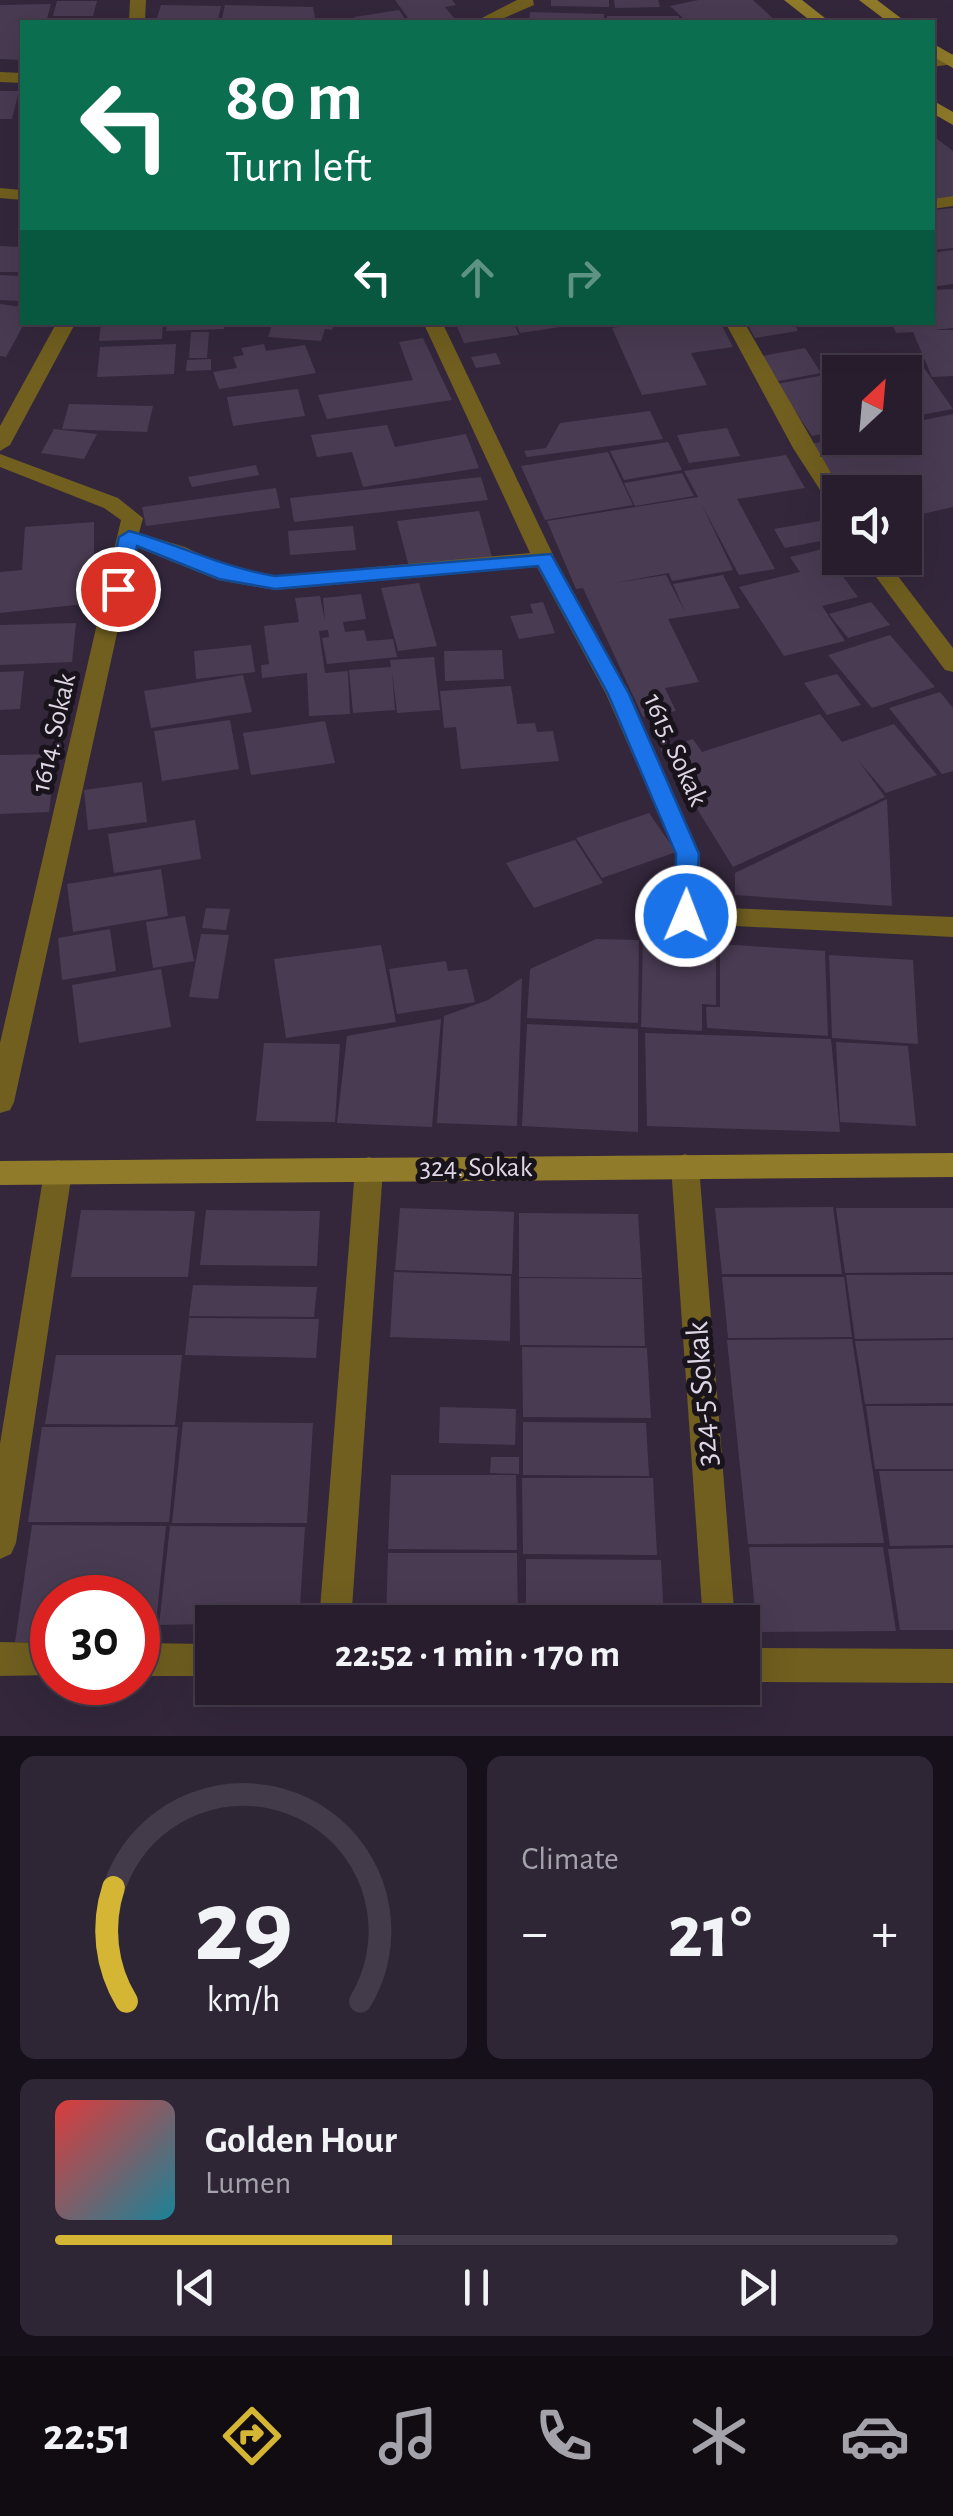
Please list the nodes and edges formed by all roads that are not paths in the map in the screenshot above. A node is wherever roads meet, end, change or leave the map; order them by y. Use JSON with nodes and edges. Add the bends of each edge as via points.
{"nodes":[{"id":1,"x":525,"y":0,"type":"edge"},
{"id":2,"x":792,"y":0,"type":"edge"},
{"id":3,"x":867,"y":0,"type":"edge"},
{"id":4,"x":487,"y":20,"type":"edge"},
{"id":5,"x":819,"y":20,"type":"edge"},
{"id":6,"x":895,"y":20,"type":"edge"},
{"id":7,"x":66,"y":325,"type":"edge"},
{"id":8,"x":433,"y":325,"type":"edge"},
{"id":9,"x":736,"y":325,"type":"edge"},
{"id":10,"x":0,"y":445,"type":"edge"},
{"id":11,"x":0,"y":460,"type":"edge"},
{"id":12,"x":822,"y":478,"type":"edge"},
{"id":13,"x":129,"y":537,"type":"junction"},
{"id":14,"x":544,"y":559,"type":"junction"},
{"id":15,"x":887,"y":575,"type":"edge"},
{"id":16,"x":953,"y":664,"type":"edge"},
{"id":17,"x":953,"y":926,"type":"edge"},
{"id":18,"x":0,"y":1102,"type":"edge"},
{"id":19,"x":953,"y":1164,"type":"edge"},
{"id":20,"x":685,"y":1166,"type":"junction"},
{"id":21,"x":370,"y":1169,"type":"junction"},
{"id":22,"x":58,"y":1172,"type":"junction"},
{"id":23,"x":0,"y":1173,"type":"edge"},
{"id":24,"x":0,"y":1543,"type":"edge"},
{"id":25,"x":336,"y":1605,"type":"edge"},
{"id":26,"x":717,"y":1605,"type":"edge"},
{"id":27,"x":0,"y":1658,"type":"edge"},
{"id":28,"x":30,"y":1659,"type":"edge"},
{"id":29,"x":160,"y":1660,"type":"edge"},
{"id":30,"x":195,"y":1660,"type":"edge"},
{"id":31,"x":760,"y":1664,"type":"edge"},
{"id":32,"x":953,"y":1666,"type":"edge"}],
"edges":[{"from":1,"to":4,"type":"street"},
{"from":2,"to":5,"type":"street"},
{"from":3,"to":6,"type":"street"},
{"from":7,"to":10,"type":"street"},
{"from":8,"to":14,"type":"street","name":"1615. Sokak"},
{"from":9,"to":12,"type":"street"},
{"from":11,"to":13,"type":"street","via":[[111,503],[132,518]]},
{"from":13,"to":14,"type":"street","via":[[226,575],[275,583]]},
{"from":13,"to":18,"type":"street","name":"1614. Sokak"},
{"from":14,"to":17,"type":"street","name":"1615. Sokak","via":[[618,694],[688,854],[686,916]]},
{"from":15,"to":16,"type":"street"},
{"from":19,"to":20,"type":"street","name":"324. Sokak"},
{"from":20,"to":21,"type":"street","name":"324. Sokak"},
{"from":20,"to":26,"type":"street","name":"324-5 Sokak"},
{"from":21,"to":22,"type":"street","name":"324. Sokak"},
{"from":21,"to":25,"type":"street"},
{"from":22,"to":23,"type":"street","name":"324. Sokak"},
{"from":22,"to":24,"type":"street"},
{"from":27,"to":28,"type":"street"},
{"from":29,"to":30,"type":"street"},
{"from":31,"to":32,"type":"street"}]}
